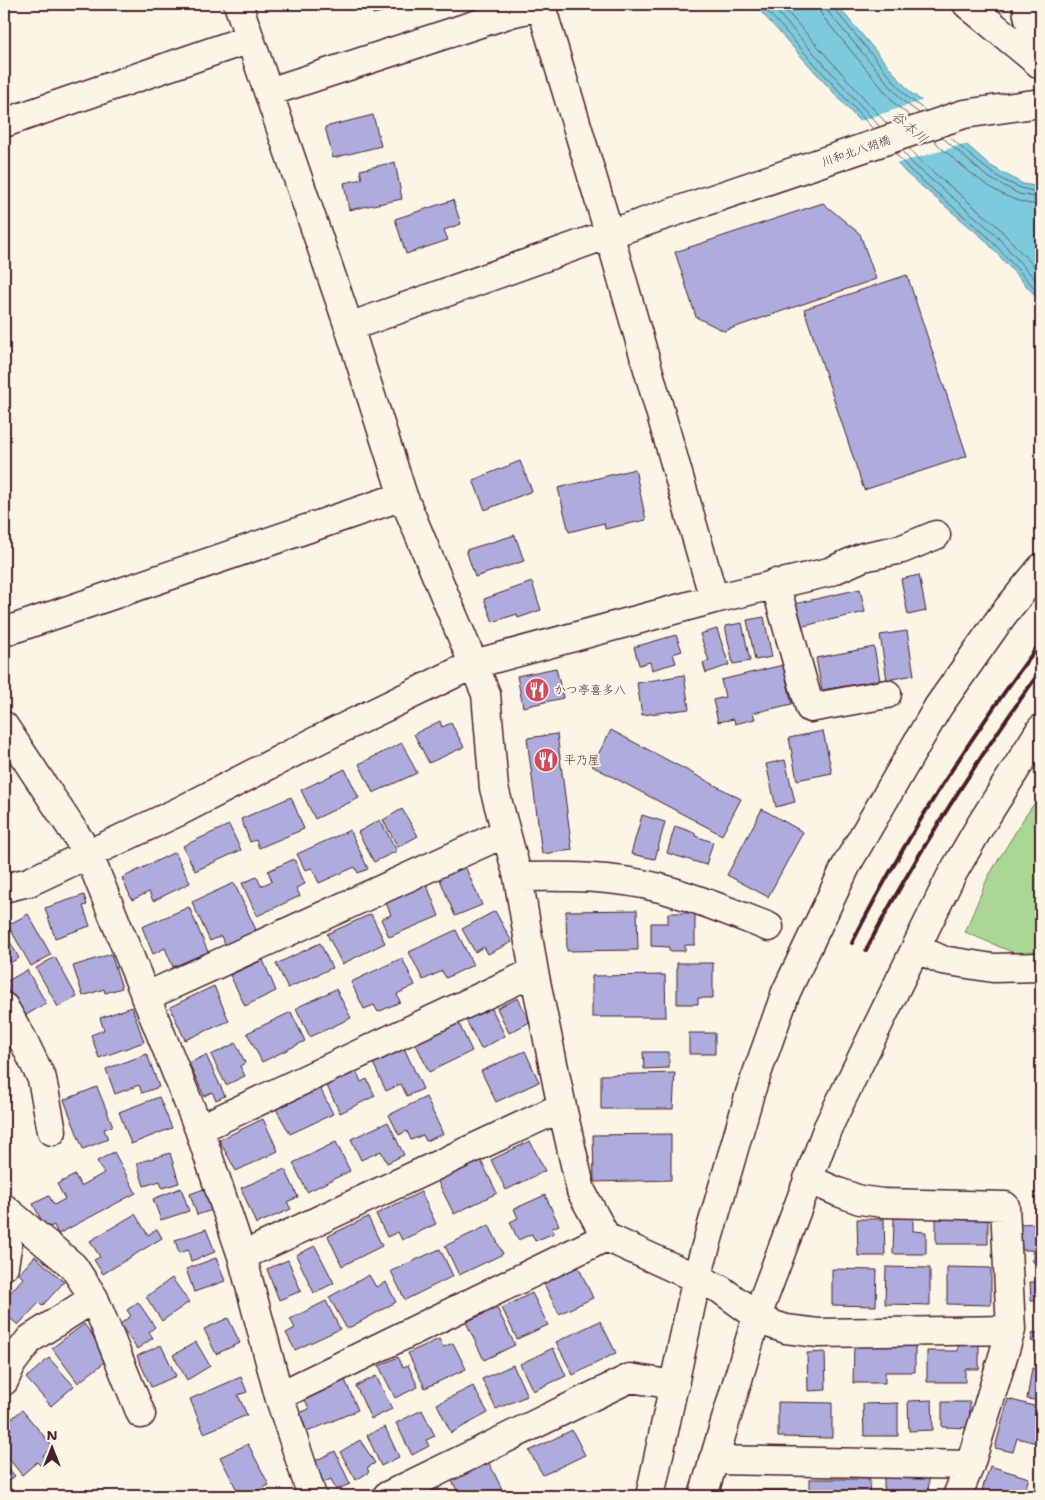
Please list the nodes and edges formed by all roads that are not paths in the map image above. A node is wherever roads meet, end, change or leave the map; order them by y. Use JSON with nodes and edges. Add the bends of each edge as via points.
{"nodes":[{"id":1,"x":238,"y":4,"type":"edge"},
{"id":2,"x":967,"y":4,"type":"edge"},
{"id":3,"x":1027,"y":4,"type":"edge"},
{"id":4,"x":1041,"y":36,"type":"edge"},
{"id":5,"x":249,"y":38,"type":"junction"},
{"id":6,"x":1041,"y":65,"type":"edge"},
{"id":7,"x":269,"y":92,"type":"junction"},
{"id":8,"x":1041,"y":103,"type":"edge"},
{"id":9,"x":4,"y":123,"type":"edge"},
{"id":10,"x":609,"y":234,"type":"junction"},
{"id":11,"x":349,"y":327,"type":"junction"},
{"id":12,"x":403,"y":496,"type":"junction"},
{"id":13,"x":936,"y":535,"type":"dead end"},
{"id":14,"x":1041,"y":568,"type":"edge"},
{"id":15,"x":776,"y":583,"type":"junction"},
{"id":16,"x":714,"y":599,"type":"junction"},
{"id":17,"x":4,"y":632,"type":"edge"},
{"id":18,"x":474,"y":664,"type":"junction"},
{"id":19,"x":887,"y":694,"type":"dead end"},
{"id":20,"x":4,"y":726,"type":"edge"},
{"id":21,"x":1041,"y":729,"type":"edge"},
{"id":22,"x":505,"y":833,"type":"junction"},
{"id":23,"x":88,"y":853,"type":"junction"},
{"id":24,"x":518,"y":877,"type":"junction"},
{"id":25,"x":4,"y":888,"type":"edge"},
{"id":26,"x":769,"y":927,"type":"dead end"},
{"id":27,"x":916,"y":948,"type":"junction"},
{"id":28,"x":1041,"y":966,"type":"edge"},
{"id":29,"x":534,"y":972,"type":"junction"},
{"id":30,"x":145,"y":997,"type":"junction"},
{"id":31,"x":4,"y":1007,"type":"edge"},
{"id":32,"x":562,"y":1107,"type":"junction"},
{"id":33,"x":199,"y":1129,"type":"junction"},
{"id":34,"x":52,"y":1131,"type":"dead end"},
{"id":35,"x":808,"y":1179,"type":"junction"},
{"id":36,"x":5,"y":1209,"type":"edge"},
{"id":37,"x":606,"y":1237,"type":"junction"},
{"id":38,"x":242,"y":1256,"type":"junction"},
{"id":39,"x":4,"y":1266,"type":"edge"},
{"id":40,"x":697,"y":1277,"type":"junction"},
{"id":41,"x":94,"y":1298,"type":"junction"},
{"id":42,"x":757,"y":1316,"type":"junction"},
{"id":43,"x":1011,"y":1330,"type":"junction"},
{"id":44,"x":4,"y":1382,"type":"edge"},
{"id":45,"x":674,"y":1385,"type":"junction"},
{"id":46,"x":279,"y":1396,"type":"junction"},
{"id":47,"x":141,"y":1414,"type":"dead end"},
{"id":48,"x":713,"y":1460,"type":"junction"},
{"id":49,"x":970,"y":1465,"type":"junction"},
{"id":50,"x":312,"y":1496,"type":"edge"},
{"id":51,"x":387,"y":1496,"type":"edge"},
{"id":52,"x":650,"y":1496,"type":"edge"},
{"id":53,"x":703,"y":1496,"type":"edge"},
{"id":54,"x":957,"y":1496,"type":"edge"}],
"edges":[{"from":1,"to":5,"type":"street"},
{"from":2,"to":6,"type":"street"},
{"from":3,"to":4,"type":"street","via":[[1032,29]]},
{"from":5,"to":7,"type":"street"},
{"from":5,"to":9,"type":"street"},
{"from":7,"to":10,"type":"street","via":[[541,6]]},
{"from":7,"to":11,"type":"street"},
{"from":8,"to":10,"type":"street","name":"川和北八朔橋","via":[[964,114]]},
{"from":10,"to":11,"type":"street","name":"川和北八朔橋"},
{"from":10,"to":16,"type":"street"},
{"from":11,"to":12,"type":"street"},
{"from":12,"to":17,"type":"street"},
{"from":12,"to":18,"type":"street"},
{"from":13,"to":15,"type":"street","via":[[902,549],[863,557],[829,572]]},
{"from":14,"to":40,"type":"street","via":[[1002,616],[938,707],[829,900],[769,1037]]},
{"from":15,"to":16,"type":"street"},
{"from":15,"to":19,"type":"street","via":[[810,708]]},
{"from":16,"to":18,"type":"street"},
{"from":18,"to":22,"type":"street","via":[[486,694],[494,788]]},
{"from":18,"to":23,"type":"street","via":[[180,811]]},
{"from":20,"to":23,"type":"street"},
{"from":21,"to":27,"type":"street","via":[[961,859]]},
{"from":22,"to":24,"type":"street"},
{"from":22,"to":30,"type":"street"},
{"from":23,"to":25,"type":"street","via":[[29,882]]},
{"from":23,"to":30,"type":"street"},
{"from":24,"to":26,"type":"street","via":[[616,880],[658,888]]},
{"from":24,"to":29,"type":"street"},
{"from":27,"to":28,"type":"street","via":[[942,960],[993,968]]},
{"from":27,"to":35,"type":"street","via":[[828,1128]]},
{"from":29,"to":32,"type":"street"},
{"from":29,"to":33,"type":"street"},
{"from":30,"to":33,"type":"street"},
{"from":31,"to":34,"type":"street","via":[[24,1040],[42,1080]]},
{"from":32,"to":37,"type":"street","via":[[581,1191]]},
{"from":32,"to":38,"type":"street"},
{"from":33,"to":38,"type":"street"},
{"from":35,"to":42,"type":"street"},
{"from":35,"to":43,"type":"street","via":[[860,1200],[1005,1206]]},
{"from":36,"to":39,"type":"street","via":[[7,1247]]},
{"from":36,"to":41,"type":"street","via":[[73,1266]]},
{"from":37,"to":40,"type":"street"},
{"from":37,"to":46,"type":"street"},
{"from":38,"to":46,"type":"street"},
{"from":40,"to":42,"type":"street"},
{"from":40,"to":45,"type":"street"},
{"from":41,"to":44,"type":"street","via":[[30,1339],[12,1363]]},
{"from":41,"to":47,"type":"street"},
{"from":42,"to":43,"type":"street","via":[[786,1329],[810,1333]]},
{"from":42,"to":48,"type":"street"},
{"from":43,"to":49,"type":"street"},
{"from":45,"to":51,"type":"street","via":[[630,1378]]},
{"from":45,"to":52,"type":"street"},
{"from":46,"to":50,"type":"street"},
{"from":48,"to":49,"type":"street"},
{"from":48,"to":53,"type":"street"},
{"from":49,"to":54,"type":"street"}]}
